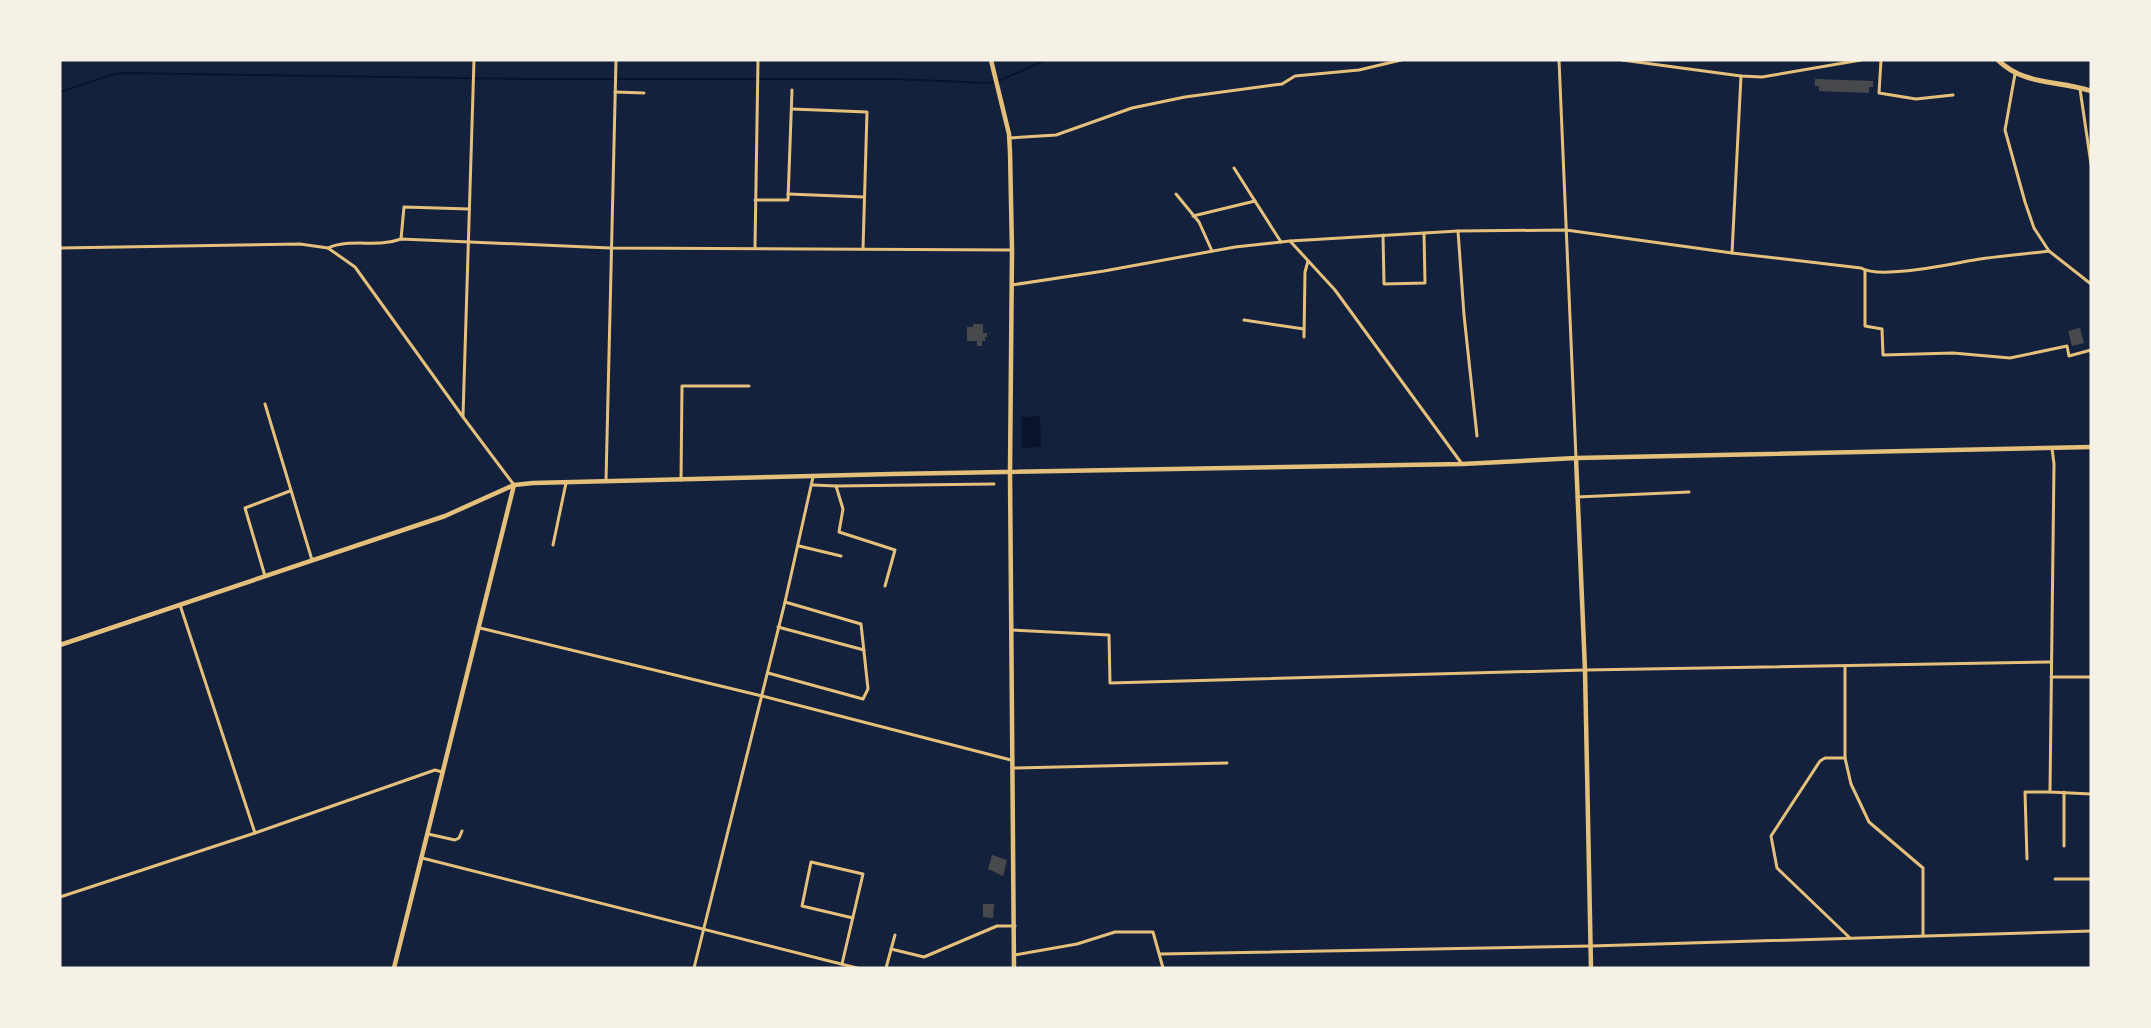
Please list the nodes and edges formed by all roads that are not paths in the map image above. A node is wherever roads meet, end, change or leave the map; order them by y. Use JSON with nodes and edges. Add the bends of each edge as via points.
{"nodes":[{"id":1,"x":474,"y":60,"type":"edge"},
{"id":2,"x":616,"y":60,"type":"edge"},
{"id":3,"x":758,"y":60,"type":"edge"},
{"id":4,"x":992,"y":60,"type":"edge"},
{"id":5,"x":1401,"y":60,"type":"edge"},
{"id":6,"x":1559,"y":60,"type":"edge"},
{"id":7,"x":1622,"y":60,"type":"edge"},
{"id":8,"x":1861,"y":60,"type":"edge"},
{"id":9,"x":1881,"y":60,"type":"edge"},
{"id":10,"x":1998,"y":60,"type":"edge"},
{"id":11,"x":2015,"y":74,"type":"junction"},
{"id":12,"x":1741,"y":76,"type":"junction"},
{"id":13,"x":2079,"y":87,"type":"junction"},
{"id":14,"x":792,"y":90,"type":"dead end"},
{"id":15,"x":2091,"y":91,"type":"edge"},
{"id":16,"x":615,"y":92,"type":"junction"},
{"id":17,"x":644,"y":93,"type":"dead end"},
{"id":18,"x":1953,"y":95,"type":"dead end"},
{"id":19,"x":792,"y":109,"type":"junction"},
{"id":20,"x":1009,"y":138,"type":"junction"},
{"id":21,"x":2091,"y":164,"type":"edge"},
{"id":22,"x":1234,"y":168,"type":"dead end"},
{"id":23,"x":788,"y":194,"type":"junction"},
{"id":24,"x":1176,"y":194,"type":"dead end"},
{"id":25,"x":864,"y":197,"type":"junction"},
{"id":26,"x":755,"y":200,"type":"junction"},
{"id":27,"x":1255,"y":201,"type":"junction"},
{"id":28,"x":470,"y":208,"type":"junction"},
{"id":29,"x":1192,"y":216,"type":"junction"},
{"id":30,"x":1566,"y":230,"type":"junction"},
{"id":31,"x":1458,"y":231,"type":"junction"},
{"id":32,"x":1424,"y":233,"type":"junction"},
{"id":33,"x":1383,"y":235,"type":"junction"},
{"id":34,"x":401,"y":239,"type":"junction"},
{"id":35,"x":468,"y":241,"type":"junction"},
{"id":36,"x":1290,"y":241,"type":"junction"},
{"id":37,"x":1281,"y":242,"type":"junction"},
{"id":38,"x":60,"y":248,"type":"edge"},
{"id":39,"x":328,"y":248,"type":"junction"},
{"id":40,"x":610,"y":248,"type":"junction"},
{"id":41,"x":755,"y":248,"type":"junction"},
{"id":42,"x":863,"y":249,"type":"junction"},
{"id":43,"x":1012,"y":250,"type":"junction"},
{"id":44,"x":1212,"y":251,"type":"junction"},
{"id":45,"x":2049,"y":251,"type":"junction"},
{"id":46,"x":1732,"y":253,"type":"junction"},
{"id":47,"x":1308,"y":261,"type":"junction"},
{"id":48,"x":1865,"y":271,"type":"junction"},
{"id":49,"x":2091,"y":284,"type":"edge"},
{"id":50,"x":1011,"y":285,"type":"junction"},
{"id":51,"x":1244,"y":320,"type":"dead end"},
{"id":52,"x":1304,"y":329,"type":"junction"},
{"id":53,"x":1304,"y":337,"type":"dead end"},
{"id":54,"x":2091,"y":350,"type":"edge"},
{"id":55,"x":749,"y":386,"type":"dead end"},
{"id":56,"x":265,"y":404,"type":"dead end"},
{"id":57,"x":463,"y":417,"type":"junction"},
{"id":58,"x":1477,"y":436,"type":"dead end"},
{"id":59,"x":2052,"y":447,"type":"junction"},
{"id":60,"x":2091,"y":447,"type":"edge"},
{"id":61,"x":1576,"y":458,"type":"junction"},
{"id":62,"x":1462,"y":464,"type":"junction"},
{"id":63,"x":1010,"y":472,"type":"junction"},
{"id":64,"x":813,"y":477,"type":"junction"},
{"id":65,"x":681,"y":480,"type":"junction"},
{"id":66,"x":606,"y":482,"type":"junction"},
{"id":67,"x":567,"y":483,"type":"junction"},
{"id":68,"x":994,"y":484,"type":"dead end"},
{"id":69,"x":514,"y":485,"type":"junction"},
{"id":70,"x":812,"y":485,"type":"junction"},
{"id":71,"x":836,"y":486,"type":"junction"},
{"id":72,"x":290,"y":491,"type":"junction"},
{"id":73,"x":1689,"y":492,"type":"dead end"},
{"id":74,"x":1577,"y":497,"type":"junction"},
{"id":75,"x":553,"y":545,"type":"dead end"},
{"id":76,"x":799,"y":546,"type":"junction"},
{"id":77,"x":841,"y":556,"type":"dead end"},
{"id":78,"x":312,"y":560,"type":"junction"},
{"id":79,"x":266,"y":576,"type":"junction"},
{"id":80,"x":885,"y":586,"type":"dead end"},
{"id":81,"x":785,"y":602,"type":"junction"},
{"id":82,"x":180,"y":605,"type":"junction"},
{"id":83,"x":778,"y":627,"type":"junction"},
{"id":84,"x":480,"y":628,"type":"junction"},
{"id":85,"x":1011,"y":630,"type":"junction"},
{"id":86,"x":60,"y":645,"type":"edge"},
{"id":87,"x":864,"y":650,"type":"junction"},
{"id":88,"x":2050,"y":662,"type":"junction"},
{"id":89,"x":1845,"y":665,"type":"junction"},
{"id":90,"x":1585,"y":670,"type":"junction"},
{"id":91,"x":768,"y":673,"type":"junction"},
{"id":92,"x":2091,"y":676,"type":"edge"},
{"id":93,"x":2051,"y":677,"type":"junction"},
{"id":94,"x":762,"y":696,"type":"junction"},
{"id":95,"x":1845,"y":758,"type":"junction"},
{"id":96,"x":1012,"y":760,"type":"junction"},
{"id":97,"x":1227,"y":763,"type":"dead end"},
{"id":98,"x":1012,"y":768,"type":"junction"},
{"id":99,"x":444,"y":773,"type":"junction"},
{"id":100,"x":2050,"y":792,"type":"junction"},
{"id":101,"x":2064,"y":792,"type":"junction"},
{"id":102,"x":2091,"y":794,"type":"edge"},
{"id":103,"x":462,"y":831,"type":"dead end"},
{"id":104,"x":255,"y":833,"type":"junction"},
{"id":105,"x":428,"y":834,"type":"junction"},
{"id":106,"x":2064,"y":846,"type":"dead end"},
{"id":107,"x":422,"y":858,"type":"junction"},
{"id":108,"x":2027,"y":859,"type":"dead end"},
{"id":109,"x":2055,"y":879,"type":"dead end"},
{"id":110,"x":2091,"y":879,"type":"edge"},
{"id":111,"x":60,"y":897,"type":"edge"},
{"id":112,"x":853,"y":918,"type":"junction"},
{"id":113,"x":1015,"y":926,"type":"junction"},
{"id":114,"x":703,"y":930,"type":"junction"},
{"id":115,"x":2091,"y":931,"type":"edge"},
{"id":116,"x":895,"y":935,"type":"dead end"},
{"id":117,"x":1923,"y":935,"type":"junction"},
{"id":118,"x":1850,"y":938,"type":"junction"},
{"id":119,"x":1591,"y":946,"type":"junction"},
{"id":120,"x":891,"y":949,"type":"junction"},
{"id":121,"x":1160,"y":954,"type":"junction"},
{"id":122,"x":1014,"y":955,"type":"junction"},
{"id":123,"x":842,"y":964,"type":"junction"},
{"id":124,"x":394,"y":968,"type":"edge"},
{"id":125,"x":694,"y":968,"type":"edge"},
{"id":126,"x":857,"y":968,"type":"edge"},
{"id":127,"x":886,"y":968,"type":"edge"},
{"id":128,"x":1014,"y":968,"type":"edge"},
{"id":129,"x":1163,"y":968,"type":"edge"},
{"id":130,"x":1591,"y":968,"type":"edge"}],
"edges":[{"from":1,"to":28,"type":"street"},
{"from":2,"to":16,"type":"street"},
{"from":3,"to":26,"type":"street"},
{"from":4,"to":20,"type":"street"},
{"from":5,"to":20,"type":"street","via":[[1132,108],[1056,135]]},
{"from":6,"to":30,"type":"street"},
{"from":7,"to":12,"type":"street"},
{"from":8,"to":12,"type":"street","via":[[1775,76]]},
{"from":9,"to":18,"type":"street","via":[[1879,93],[1916,99]]},
{"from":10,"to":11,"type":"main road"},
{"from":11,"to":13,"type":"main road","via":[[2034,81]]},
{"from":11,"to":45,"type":"street","via":[[2005,130],[2034,228]]},
{"from":12,"to":46,"type":"street"},
{"from":13,"to":15,"type":"main road"},
{"from":13,"to":21,"type":"street"},
{"from":14,"to":19,"type":"street"},
{"from":16,"to":17,"type":"street"},
{"from":16,"to":40,"type":"street"},
{"from":19,"to":23,"type":"street"},
{"from":19,"to":25,"type":"street","via":[[867,112]]},
{"from":20,"to":43,"type":"street"},
{"from":22,"to":27,"type":"street"},
{"from":23,"to":25,"type":"street"},
{"from":23,"to":26,"type":"street","via":[[788,200]]},
{"from":24,"to":29,"type":"street"},
{"from":25,"to":42,"type":"street"},
{"from":26,"to":41,"type":"street"},
{"from":27,"to":29,"type":"street"},
{"from":27,"to":37,"type":"street"},
{"from":28,"to":34,"type":"street","via":[[404,207]]},
{"from":28,"to":35,"type":"street"},
{"from":29,"to":44,"type":"street","via":[[1199,222]]},
{"from":30,"to":31,"type":"street"},
{"from":30,"to":46,"type":"street"},
{"from":30,"to":61,"type":"street"},
{"from":31,"to":32,"type":"street"},
{"from":31,"to":58,"type":"street"},
{"from":32,"to":33,"type":"street"},
{"from":32,"to":33,"type":"street","via":[[1425,283],[1384,284]]},
{"from":33,"to":36,"type":"street"},
{"from":34,"to":35,"type":"street"},
{"from":34,"to":39,"type":"street","via":[[389,244],[337,244]]},
{"from":35,"to":40,"type":"street"},
{"from":35,"to":57,"type":"street"},
{"from":36,"to":37,"type":"street"},
{"from":36,"to":47,"type":"street"},
{"from":37,"to":44,"type":"street"},
{"from":38,"to":39,"type":"street","via":[[300,244]]},
{"from":39,"to":57,"type":"street","via":[[355,267]]},
{"from":40,"to":41,"type":"street"},
{"from":40,"to":66,"type":"street"},
{"from":41,"to":42,"type":"street"},
{"from":42,"to":43,"type":"street"},
{"from":43,"to":50,"type":"street"},
{"from":44,"to":50,"type":"street"},
{"from":45,"to":48,"type":"street","via":[[1893,272]]},
{"from":45,"to":49,"type":"street"},
{"from":46,"to":48,"type":"street"},
{"from":47,"to":52,"type":"street"},
{"from":47,"to":62,"type":"street","via":[[1335,290]]},
{"from":48,"to":54,"type":"street","via":[[1864,326],[1882,329],[1883,355],[1953,353],[2010,358],[2067,346],[2069,356]]},
{"from":50,"to":63,"type":"street"},
{"from":51,"to":52,"type":"street"},
{"from":52,"to":53,"type":"street"},
{"from":55,"to":65,"type":"street","via":[[682,386]]},
{"from":56,"to":72,"type":"street"},
{"from":57,"to":69,"type":"street"},
{"from":59,"to":60,"type":"street"},
{"from":59,"to":61,"type":"street"},
{"from":59,"to":88,"type":"street"},
{"from":61,"to":62,"type":"street"},
{"from":61,"to":74,"type":"street"},
{"from":62,"to":63,"type":"street"},
{"from":63,"to":64,"type":"street"},
{"from":63,"to":85,"type":"street"},
{"from":64,"to":65,"type":"street"},
{"from":64,"to":70,"type":"street"},
{"from":65,"to":66,"type":"street"},
{"from":66,"to":67,"type":"street"},
{"from":67,"to":69,"type":"street"},
{"from":67,"to":75,"type":"street"},
{"from":68,"to":71,"type":"street"},
{"from":69,"to":78,"type":"street","via":[[445,516]]},
{"from":69,"to":84,"type":"street"},
{"from":70,"to":71,"type":"street"},
{"from":70,"to":76,"type":"street"},
{"from":71,"to":80,"type":"street","via":[[843,509],[839,532],[896,550]]},
{"from":72,"to":78,"type":"street"},
{"from":72,"to":79,"type":"street","via":[[245,508]]},
{"from":73,"to":74,"type":"street"},
{"from":74,"to":90,"type":"street"},
{"from":76,"to":77,"type":"street"},
{"from":76,"to":81,"type":"street"},
{"from":78,"to":79,"type":"street"},
{"from":79,"to":82,"type":"street"},
{"from":81,"to":83,"type":"street"},
{"from":81,"to":87,"type":"street","via":[[861,624]]},
{"from":82,"to":86,"type":"street"},
{"from":82,"to":104,"type":"street"},
{"from":83,"to":87,"type":"street"},
{"from":83,"to":91,"type":"street"},
{"from":84,"to":94,"type":"street"},
{"from":84,"to":99,"type":"street"},
{"from":85,"to":90,"type":"street","via":[[1109,635],[1110,683]]},
{"from":85,"to":96,"type":"street"},
{"from":87,"to":91,"type":"street","via":[[868,689],[863,699]]},
{"from":88,"to":89,"type":"street"},
{"from":88,"to":93,"type":"street"},
{"from":89,"to":90,"type":"street"},
{"from":89,"to":95,"type":"street"},
{"from":90,"to":119,"type":"street"},
{"from":91,"to":94,"type":"street"},
{"from":92,"to":93,"type":"street"},
{"from":93,"to":100,"type":"street"},
{"from":94,"to":96,"type":"street"},
{"from":94,"to":114,"type":"street"},
{"from":95,"to":117,"type":"street","via":[[1851,784],[1869,822],[1923,868]]},
{"from":95,"to":118,"type":"street","via":[[1820,761],[1771,836],[1777,868]]},
{"from":96,"to":98,"type":"street"},
{"from":97,"to":98,"type":"street"},
{"from":98,"to":113,"type":"street"},
{"from":99,"to":104,"type":"street","via":[[435,770]]},
{"from":99,"to":105,"type":"street"},
{"from":100,"to":101,"type":"street"},
{"from":100,"to":108,"type":"street","via":[[2025,792]]},
{"from":101,"to":102,"type":"street"},
{"from":101,"to":106,"type":"street"},
{"from":103,"to":105,"type":"street","via":[[454,840]]},
{"from":104,"to":111,"type":"street"},
{"from":105,"to":107,"type":"street"},
{"from":107,"to":114,"type":"street"},
{"from":107,"to":124,"type":"street"},
{"from":109,"to":110,"type":"street"},
{"from":112,"to":112,"type":"street","via":[[863,874],[811,862],[802,906]]},
{"from":112,"to":123,"type":"street"},
{"from":113,"to":120,"type":"street","via":[[997,926],[924,957]]},
{"from":113,"to":122,"type":"street"},
{"from":114,"to":123,"type":"street"},
{"from":114,"to":125,"type":"street"},
{"from":115,"to":117,"type":"street"},
{"from":116,"to":120,"type":"street"},
{"from":117,"to":118,"type":"street"},
{"from":118,"to":119,"type":"street"},
{"from":119,"to":121,"type":"street"},
{"from":119,"to":130,"type":"street"},
{"from":120,"to":127,"type":"street"},
{"from":121,"to":122,"type":"street","via":[[1153,932],[1115,932],[1077,945]]},
{"from":121,"to":129,"type":"street"},
{"from":122,"to":128,"type":"street"},
{"from":123,"to":126,"type":"street"}]}
